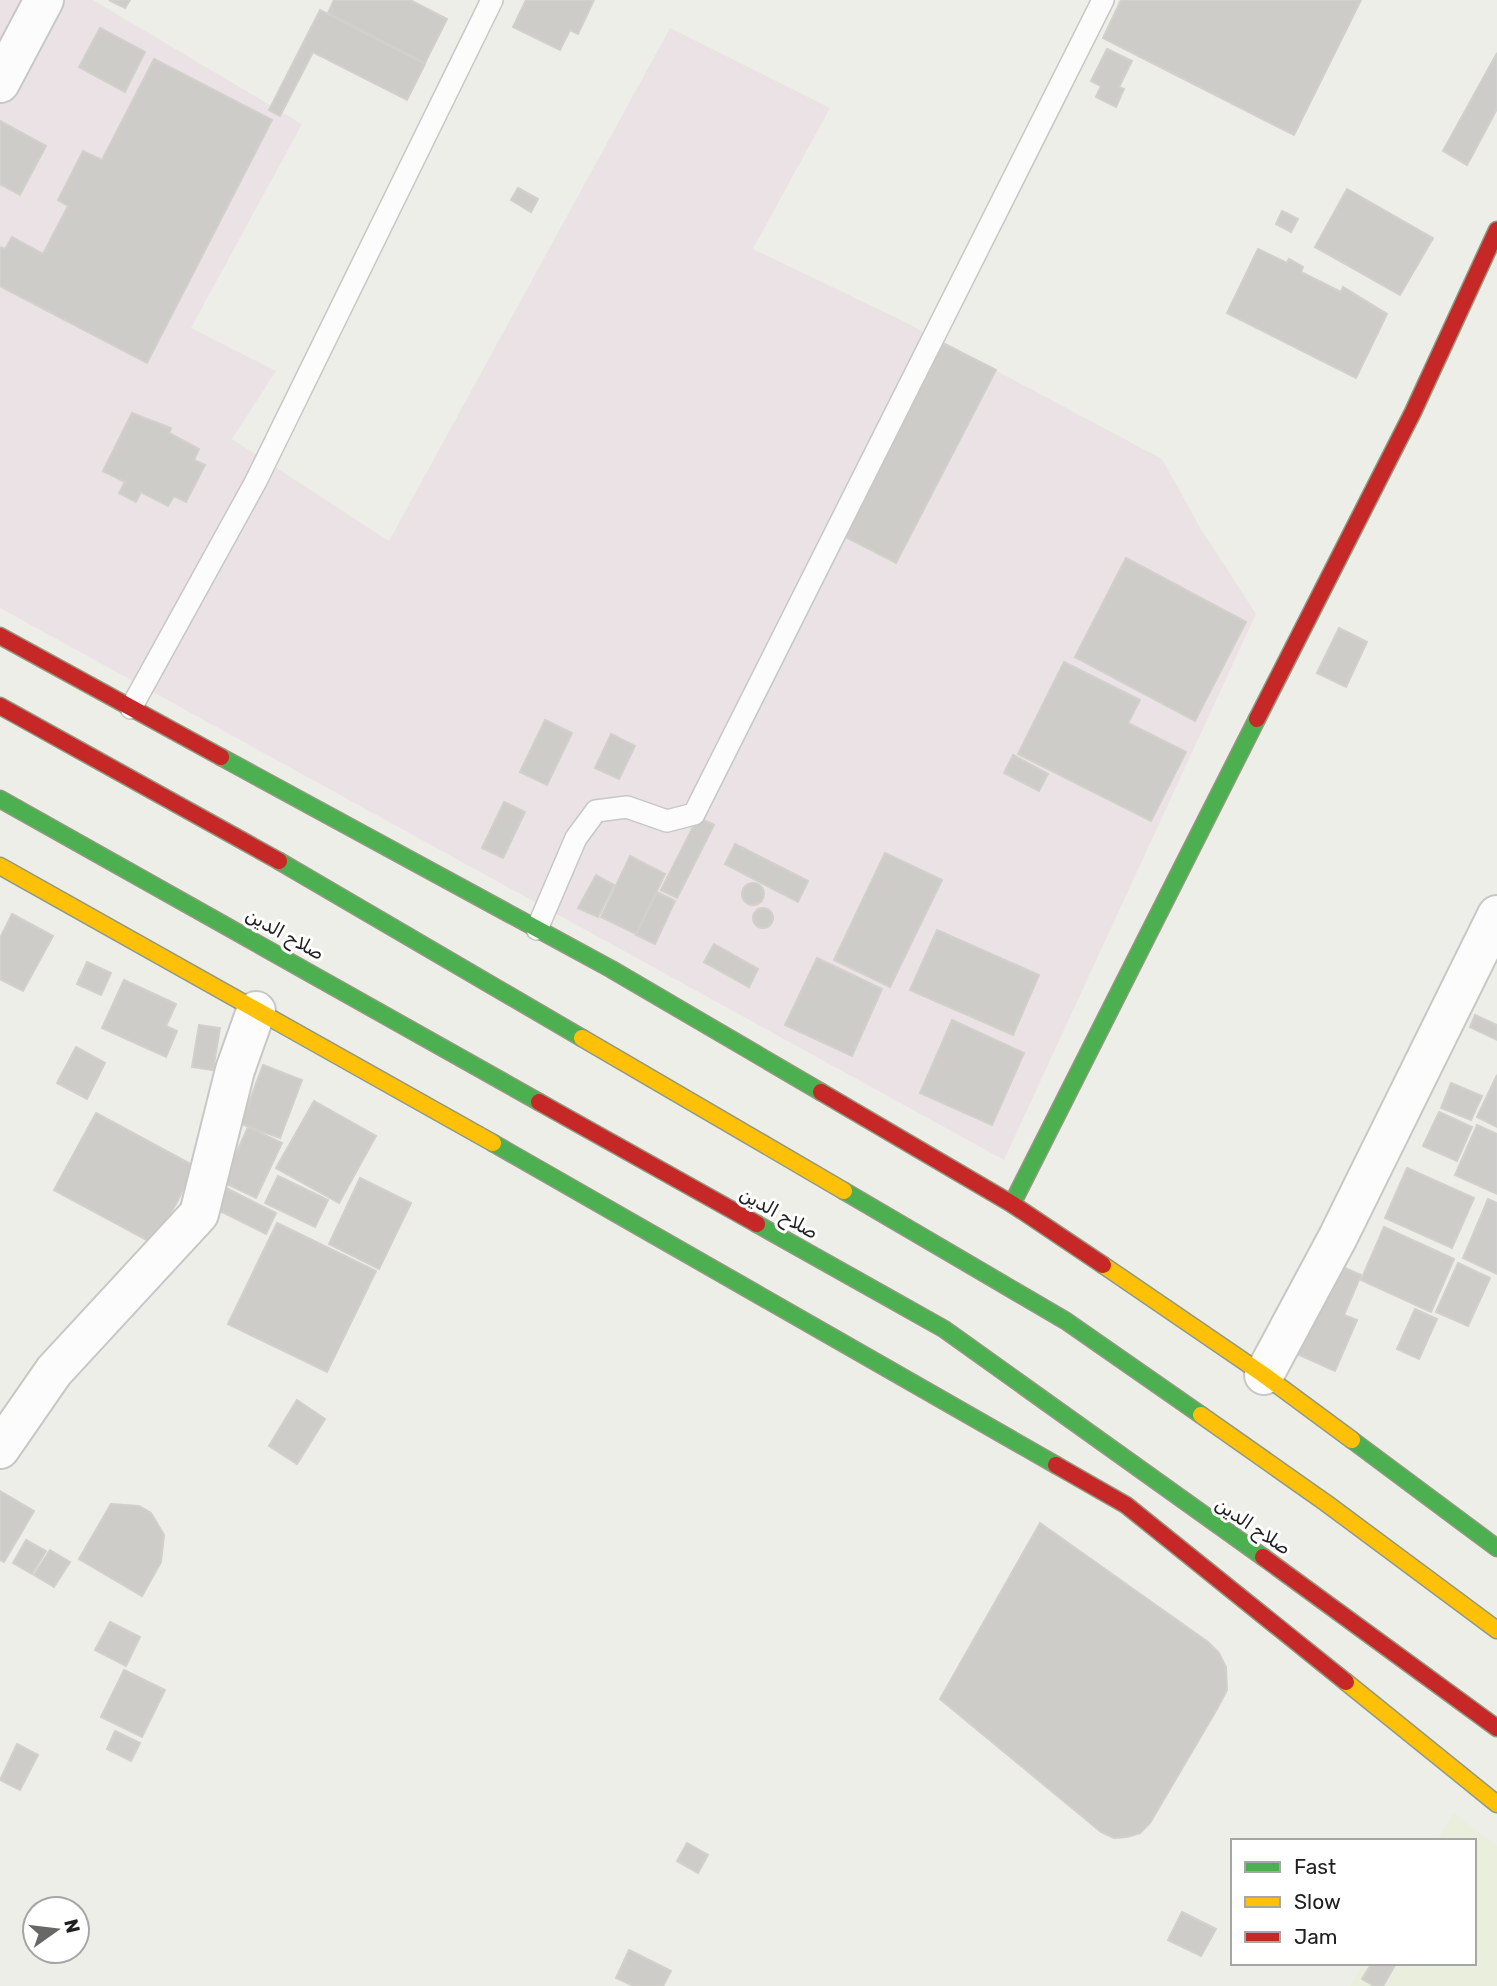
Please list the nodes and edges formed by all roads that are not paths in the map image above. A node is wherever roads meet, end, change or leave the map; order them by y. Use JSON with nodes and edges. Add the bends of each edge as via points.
{"nodes":[{"id":1,"x":44,"y":0,"type":"edge"},
{"id":2,"x":492,"y":0,"type":"edge"},
{"id":3,"x":1103,"y":0,"type":"edge"},
{"id":4,"x":0,"y":83,"type":"edge"},
{"id":5,"x":1497,"y":230,"type":"edge"},
{"id":6,"x":0,"y":636,"type":"edge"},
{"id":7,"x":0,"y":706,"type":"edge"},
{"id":8,"x":131,"y":708,"type":"junction"},
{"id":9,"x":0,"y":799,"type":"edge"},
{"id":10,"x":0,"y":866,"type":"edge"},
{"id":11,"x":1497,"y":915,"type":"edge"},
{"id":12,"x":537,"y":929,"type":"junction"},
{"id":13,"x":256,"y":1011,"type":"junction"},
{"id":14,"x":1012,"y":1204,"type":"junction"},
{"id":15,"x":1264,"y":1375,"type":"junction"},
{"id":16,"x":0,"y":1448,"type":"edge"},
{"id":17,"x":1495,"y":1542,"type":"edge"},
{"id":18,"x":1497,"y":1630,"type":"edge"},
{"id":19,"x":1497,"y":1728,"type":"edge"},
{"id":20,"x":1497,"y":1804,"type":"edge"}],
"edges":[{"from":1,"to":4,"type":"street"},
{"from":2,"to":8,"type":"lane","via":[[255,482]]},
{"from":3,"to":12,"type":"lane","via":[[694,814],[667,821],[627,807],[596,811],[576,838]]},
{"from":5,"to":14,"type":"main road","via":[[1413,412]]},
{"from":6,"to":8,"type":"main road"},
{"from":7,"to":18,"type":"main road","via":[[230,832],[1066,1321],[1326,1503]]},
{"from":8,"to":12,"type":"main road"},
{"from":9,"to":19,"type":"main road","name":"صلاح الدين","via":[[944,1329]]},
{"from":10,"to":13,"type":"main road"},
{"from":11,"to":15,"type":"street","via":[[1338,1237]]},
{"from":12,"to":14,"type":"main road"},
{"from":13,"to":16,"type":"street","via":[[235,1070],[199,1214],[54,1371]]},
{"from":13,"to":20,"type":"main road","via":[[1126,1505]]},
{"from":14,"to":15,"type":"main road"},
{"from":15,"to":17,"type":"main road"}]}
